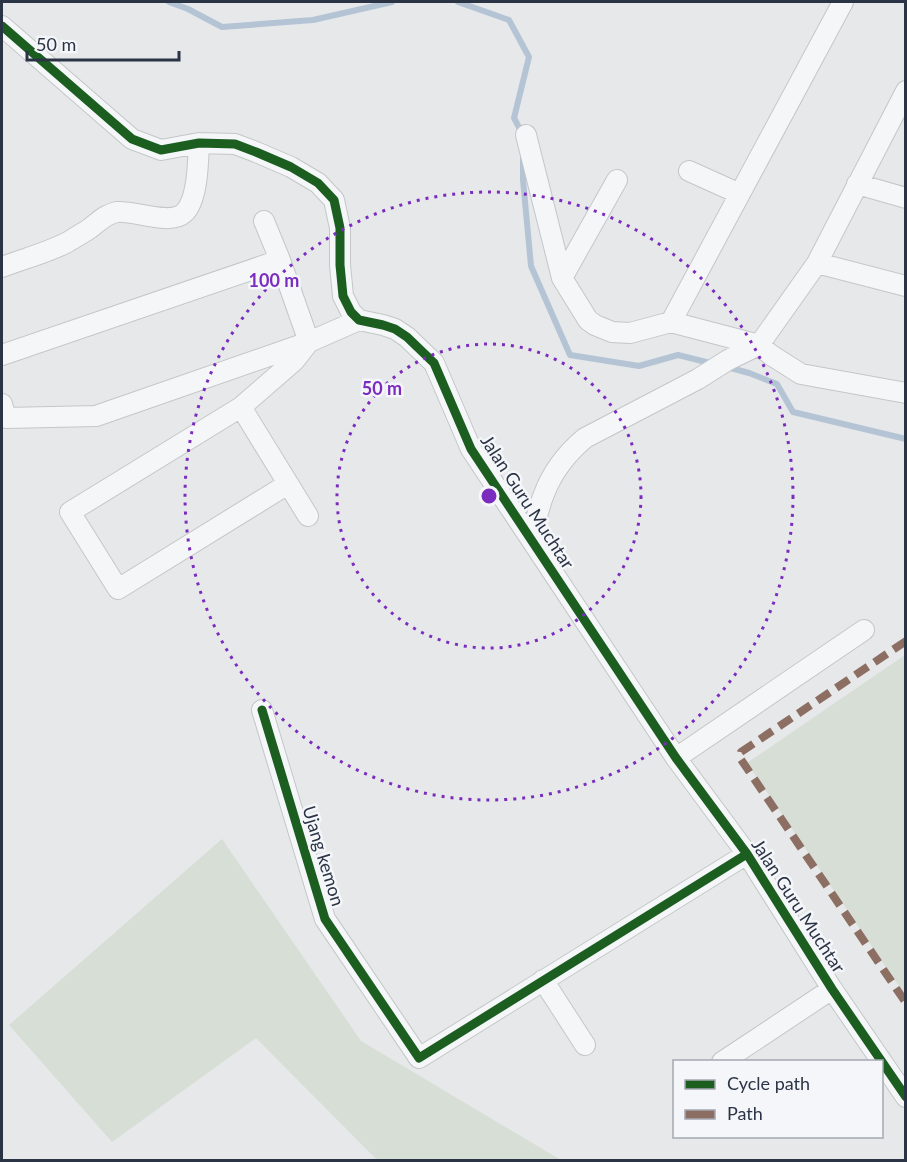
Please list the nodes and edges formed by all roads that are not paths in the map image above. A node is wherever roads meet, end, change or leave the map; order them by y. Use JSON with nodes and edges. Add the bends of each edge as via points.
{"nodes":[{"id":1,"x":843,"y":2,"type":"edge"},
{"id":2,"x":2,"y":26,"type":"edge"},
{"id":3,"x":906,"y":91,"type":"edge"},
{"id":4,"x":526,"y":135,"type":"dead end"},
{"id":5,"x":199,"y":143,"type":"junction"},
{"id":6,"x":688,"y":171,"type":"dead end"},
{"id":7,"x":617,"y":180,"type":"dead end"},
{"id":8,"x":857,"y":184,"type":"junction"},
{"id":9,"x":740,"y":194,"type":"junction"},
{"id":10,"x":906,"y":198,"type":"edge"},
{"id":11,"x":264,"y":221,"type":"dead end"},
{"id":12,"x":280,"y":260,"type":"junction"},
{"id":13,"x":817,"y":263,"type":"junction"},
{"id":14,"x":2,"y":267,"type":"edge"},
{"id":15,"x":562,"y":278,"type":"junction"},
{"id":16,"x":906,"y":286,"type":"edge"},
{"id":17,"x":359,"y":320,"type":"junction"},
{"id":18,"x":671,"y":322,"type":"junction"},
{"id":19,"x":309,"y":342,"type":"junction"},
{"id":20,"x":759,"y":345,"type":"junction"},
{"id":21,"x":2,"y":355,"type":"edge"},
{"id":22,"x":906,"y":393,"type":"edge"},
{"id":23,"x":2,"y":404,"type":"edge"},
{"id":24,"x":241,"y":407,"type":"junction"},
{"id":25,"x":288,"y":484,"type":"junction"},
{"id":26,"x":308,"y":516,"type":"dead end"},
{"id":27,"x":531,"y":540,"type":"junction"},
{"id":28,"x":864,"y":630,"type":"dead end"},
{"id":29,"x":262,"y":710,"type":"dead end"},
{"id":30,"x":676,"y":758,"type":"junction"},
{"id":31,"x":747,"y":854,"type":"junction"},
{"id":32,"x":543,"y":980,"type":"junction"},
{"id":33,"x":832,"y":989,"type":"junction"},
{"id":34,"x":585,"y":1045,"type":"dead end"},
{"id":35,"x":725,"y":1060,"type":"edge"},
{"id":36,"x":881,"y":1060,"type":"edge"},
{"id":37,"x":883,"y":1063,"type":"edge"},
{"id":38,"x":906,"y":1097,"type":"edge"}],
"edges":[{"from":1,"to":9,"type":"street"},
{"from":2,"to":5,"type":"street","via":[[132,139],[161,150]]},
{"from":3,"to":8,"type":"street"},
{"from":4,"to":15,"type":"street"},
{"from":5,"to":14,"type":"street","via":[[193,197],[181,216],[114,213],[64,244]]},
{"from":5,"to":17,"type":"street","via":[[235,144],[256,152],[318,183],[334,200],[340,228],[343,296]]},
{"from":6,"to":9,"type":"street"},
{"from":7,"to":15,"type":"street"},
{"from":8,"to":10,"type":"street"},
{"from":8,"to":13,"type":"street"},
{"from":9,"to":18,"type":"street"},
{"from":11,"to":12,"type":"street"},
{"from":12,"to":19,"type":"street"},
{"from":12,"to":21,"type":"street"},
{"from":13,"to":16,"type":"street"},
{"from":13,"to":20,"type":"street"},
{"from":15,"to":18,"type":"street","via":[[588,320],[603,329],[630,333]]},
{"from":17,"to":19,"type":"street"},
{"from":17,"to":27,"type":"street","name":"Jalan Guru Muchtar","via":[[395,329],[434,363],[471,449]]},
{"from":18,"to":20,"type":"street"},
{"from":19,"to":23,"type":"street","via":[[96,416],[6,418]]},
{"from":19,"to":24,"type":"street","via":[[294,361]]},
{"from":20,"to":22,"type":"street","via":[[801,374]]},
{"from":20,"to":27,"type":"street","via":[[585,438],[572,449],[544,493]]},
{"from":24,"to":25,"type":"street"},
{"from":24,"to":25,"type":"street","via":[[70,512],[118,589]]},
{"from":25,"to":26,"type":"street"},
{"from":27,"to":30,"type":"street","name":"Jalan Guru Muchtar"},
{"from":28,"to":30,"type":"street"},
{"from":29,"to":32,"type":"street","name":"Ujang kemon","via":[[325,919],[419,1058]]},
{"from":30,"to":31,"type":"street","name":"Jalan Guru Muchtar"},
{"from":31,"to":32,"type":"street"},
{"from":31,"to":33,"type":"street","name":"Jalan Guru Muchtar"},
{"from":32,"to":34,"type":"street"},
{"from":33,"to":35,"type":"street"},
{"from":33,"to":36,"type":"street","name":"Jalan Guru Muchtar"},
{"from":37,"to":38,"type":"street","name":"Jalan Guru Muchtar"}]}
